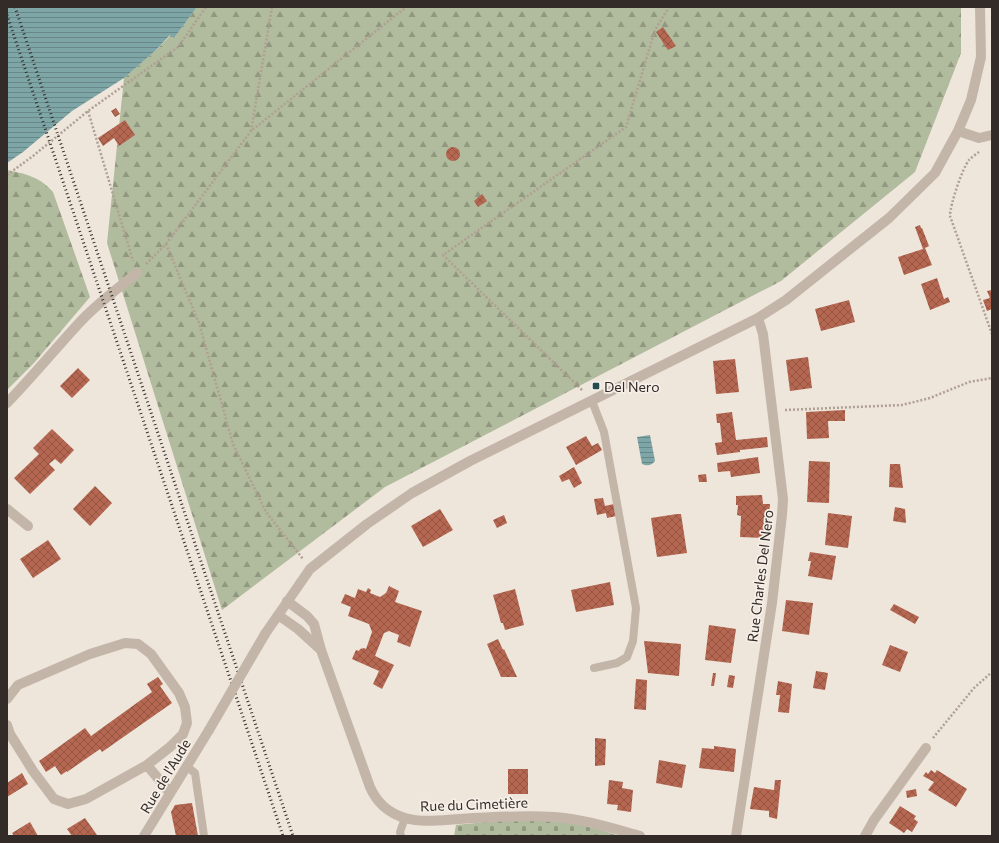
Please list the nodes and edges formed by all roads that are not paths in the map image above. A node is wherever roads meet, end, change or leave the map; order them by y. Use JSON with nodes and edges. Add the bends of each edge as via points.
{"nodes":[{"id":1,"x":980,"y":7,"type":"edge"},
{"id":2,"x":958,"y":131,"type":"junction"},
{"id":3,"x":990,"y":136,"type":"edge"},
{"id":4,"x":137,"y":273,"type":"road end"},
{"id":5,"x":758,"y":318,"type":"junction"},
{"id":6,"x":592,"y":401,"type":"junction"},
{"id":7,"x":7,"y":403,"type":"edge"},
{"id":8,"x":7,"y":509,"type":"edge"},
{"id":9,"x":28,"y":526,"type":"dead end"},
{"id":10,"x":288,"y":601,"type":"junction"},
{"id":11,"x":278,"y":615,"type":"junction"},
{"id":12,"x":321,"y":650,"type":"junction"},
{"id":13,"x":594,"y":668,"type":"dead end"},
{"id":14,"x":7,"y":699,"type":"edge"},
{"id":15,"x":7,"y":725,"type":"edge"},
{"id":16,"x":926,"y":748,"type":"road end"},
{"id":17,"x":147,"y":765,"type":"junction"},
{"id":18,"x":186,"y":766,"type":"junction"},
{"id":19,"x":170,"y":793,"type":"junction"},
{"id":20,"x":405,"y":818,"type":"junction"},
{"id":21,"x":144,"y":836,"type":"edge"},
{"id":22,"x":204,"y":836,"type":"edge"},
{"id":23,"x":401,"y":836,"type":"edge"},
{"id":24,"x":640,"y":836,"type":"edge"},
{"id":25,"x":736,"y":836,"type":"edge"},
{"id":26,"x":864,"y":836,"type":"edge"}],
"edges":[{"from":1,"to":2,"type":"street","name":"Rue de l'Aude","via":[[981,57],[971,100]]},
{"from":2,"to":3,"type":"street","via":[[979,138]]},
{"from":2,"to":5,"type":"street","name":"Rue de l'Aude","via":[[935,173],[890,218],[786,300]]},
{"from":4,"to":7,"type":"street","via":[[103,300],[82,321]]},
{"from":5,"to":6,"type":"street","name":"Rue de l'Aude"},
{"from":5,"to":25,"type":"street","name":"Rue Charles Del Nero","via":[[763,334],[783,499],[772,603]]},
{"from":6,"to":10,"type":"street","name":"Rue de l'Aude","via":[[470,461],[412,493],[367,524],[310,569]]},
{"from":6,"to":13,"type":"lane","via":[[604,432],[636,608],[633,641],[627,657],[617,663]]},
{"from":8,"to":9,"type":"street"},
{"from":10,"to":11,"type":"street","name":"Rue de l'Aude"},
{"from":10,"to":12,"type":"street","name":"Rue du Cimetière","via":[[308,616],[314,624]]},
{"from":11,"to":12,"type":"street","name":"Rue du Cimetière","via":[[298,628]]},
{"from":11,"to":18,"type":"street","name":"Rue de l'Aude","bridge":true},
{"from":12,"to":20,"type":"street","name":"Rue du Cimetière","via":[[374,795],[390,812]]},
{"from":14,"to":17,"type":"street","via":[[18,685],[90,654],[124,643],[138,644],[151,654],[178,693],[185,707],[187,723],[183,734]]},
{"from":15,"to":17,"type":"street","via":[[33,771],[54,799],[68,804],[86,799]]},
{"from":16,"to":26,"type":"street"},
{"from":17,"to":19,"type":"street"},
{"from":18,"to":19,"type":"street","name":"Rue de l'Aude"},
{"from":18,"to":22,"type":"lane","via":[[194,773]]},
{"from":19,"to":21,"type":"street","name":"Rue de l'Aude"},
{"from":20,"to":23,"type":"lane"},
{"from":20,"to":24,"type":"street","name":"Rue du Cimetière","via":[[427,820],[556,817],[589,822]]}]}
